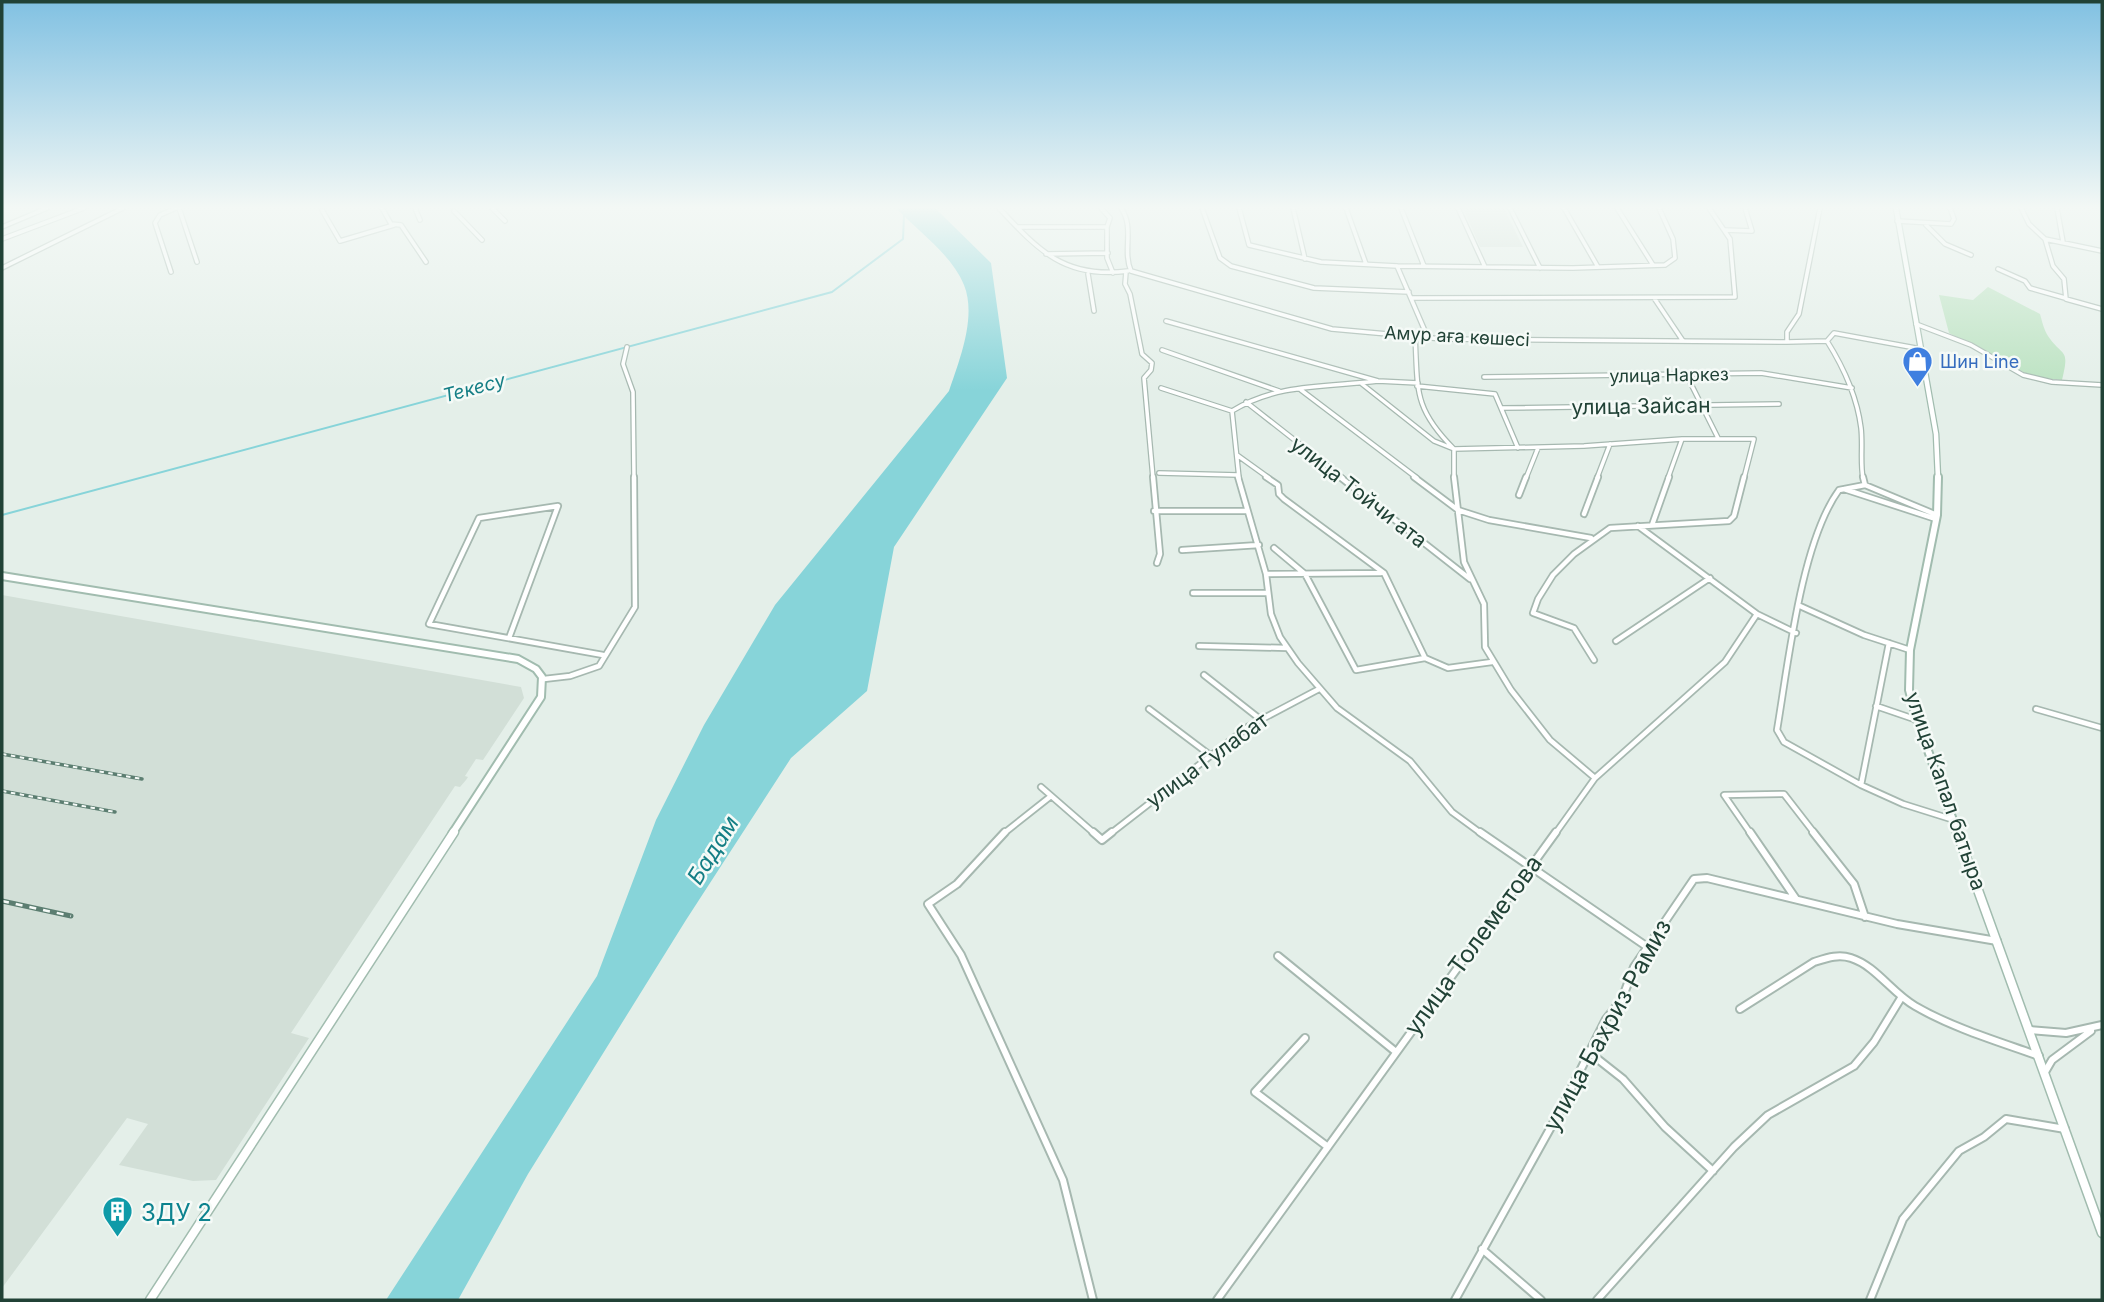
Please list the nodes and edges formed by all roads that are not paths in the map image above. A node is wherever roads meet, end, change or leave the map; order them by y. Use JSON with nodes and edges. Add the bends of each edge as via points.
{"nodes":[{"id":1,"x":170,"y":269,"type":"edge"},
{"id":2,"x":1070,"y":269,"type":"edge"},
{"id":3,"x":1111,"y":269,"type":"edge"},
{"id":4,"x":1129,"y":269,"type":"edge"},
{"id":5,"x":1241,"y":269,"type":"edge"},
{"id":6,"x":1398,"y":269,"type":"edge"},
{"id":7,"x":1733,"y":269,"type":"edge"},
{"id":8,"x":1808,"y":269,"type":"edge"},
{"id":9,"x":1905,"y":269,"type":"edge"},
{"id":10,"x":1998,"y":269,"type":"dead end"},
{"id":11,"x":2055,"y":269,"type":"edge"},
{"id":12,"x":171,"y":272,"type":"dead end"},
{"id":13,"x":1130,"y":272,"type":"junction"},
{"id":14,"x":1112,"y":273,"type":"junction"},
{"id":15,"x":1088,"y":274,"type":"junction"},
{"id":16,"x":1409,"y":292,"type":"junction"},
{"id":17,"x":1412,"y":298,"type":"junction"},
{"id":18,"x":1654,"y":298,"type":"junction"},
{"id":19,"x":2065,"y":298,"type":"junction"},
{"id":20,"x":2102,"y":309,"type":"edge"},
{"id":21,"x":1094,"y":311,"type":"dead end"},
{"id":22,"x":1166,"y":321,"type":"dead end"},
{"id":23,"x":1915,"y":324,"type":"junction"},
{"id":24,"x":1415,"y":336,"type":"junction"},
{"id":25,"x":1428,"y":338,"type":"junction"},
{"id":26,"x":1683,"y":341,"type":"junction"},
{"id":27,"x":1827,"y":341,"type":"junction"},
{"id":28,"x":1787,"y":342,"type":"junction"},
{"id":29,"x":627,"y":346,"type":"dead end"},
{"id":30,"x":1922,"y":349,"type":"junction"},
{"id":31,"x":1162,"y":350,"type":"dead end"},
{"id":32,"x":1686,"y":374,"type":"junction"},
{"id":33,"x":1484,"y":377,"type":"dead end"},
{"id":34,"x":1378,"y":381,"type":"junction"},
{"id":35,"x":1362,"y":384,"type":"junction"},
{"id":36,"x":1417,"y":385,"type":"junction"},
{"id":37,"x":2102,"y":385,"type":"edge"},
{"id":38,"x":1161,"y":388,"type":"dead end"},
{"id":39,"x":1853,"y":388,"type":"junction"},
{"id":40,"x":1299,"y":389,"type":"junction"},
{"id":41,"x":1280,"y":392,"type":"junction"},
{"id":42,"x":1245,"y":402,"type":"junction"},
{"id":43,"x":1779,"y":404,"type":"dead end"},
{"id":44,"x":1702,"y":405,"type":"junction"},
{"id":45,"x":1502,"y":408,"type":"junction"},
{"id":46,"x":1231,"y":411,"type":"junction"},
{"id":47,"x":1718,"y":438,"type":"junction"},
{"id":48,"x":1682,"y":439,"type":"junction"},
{"id":49,"x":1610,"y":444,"type":"junction"},
{"id":50,"x":1538,"y":448,"type":"junction"},
{"id":51,"x":1454,"y":449,"type":"junction"},
{"id":52,"x":1518,"y":449,"type":"junction"},
{"id":53,"x":1236,"y":454,"type":"junction"},
{"id":54,"x":1158,"y":473,"type":"dead end"},
{"id":55,"x":1238,"y":475,"type":"junction"},
{"id":56,"x":1865,"y":485,"type":"junction"},
{"id":57,"x":1841,"y":488,"type":"junction"},
{"id":58,"x":1519,"y":495,"type":"dead end"},
{"id":59,"x":1458,"y":510,"type":"junction"},
{"id":60,"x":1154,"y":511,"type":"junction"},
{"id":61,"x":1247,"y":511,"type":"junction"},
{"id":62,"x":1584,"y":514,"type":"dead end"},
{"id":63,"x":1937,"y":517,"type":"junction"},
{"id":64,"x":1637,"y":525,"type":"junction"},
{"id":65,"x":1652,"y":525,"type":"junction"},
{"id":66,"x":1592,"y":538,"type":"junction"},
{"id":67,"x":1259,"y":545,"type":"junction"},
{"id":68,"x":1274,"y":548,"type":"dead end"},
{"id":69,"x":1182,"y":551,"type":"dead end"},
{"id":70,"x":1157,"y":563,"type":"dead end"},
{"id":71,"x":1384,"y":573,"type":"junction"},
{"id":72,"x":1266,"y":574,"type":"junction"},
{"id":73,"x":1305,"y":574,"type":"junction"},
{"id":74,"x":2,"y":576,"type":"edge"},
{"id":75,"x":1710,"y":578,"type":"junction"},
{"id":76,"x":1474,"y":581,"type":"junction"},
{"id":77,"x":1193,"y":593,"type":"dead end"},
{"id":78,"x":1267,"y":593,"type":"junction"},
{"id":79,"x":1800,"y":606,"type":"junction"},
{"id":80,"x":1758,"y":614,"type":"junction"},
{"id":81,"x":1796,"y":633,"type":"junction"},
{"id":82,"x":509,"y":638,"type":"junction"},
{"id":83,"x":1616,"y":641,"type":"dead end"},
{"id":84,"x":1889,"y":643,"type":"junction"},
{"id":85,"x":1199,"y":646,"type":"dead end"},
{"id":86,"x":1288,"y":648,"type":"junction"},
{"id":87,"x":1910,"y":650,"type":"junction"},
{"id":88,"x":603,"y":655,"type":"junction"},
{"id":89,"x":1425,"y":658,"type":"junction"},
{"id":90,"x":1594,"y":660,"type":"dead end"},
{"id":91,"x":1492,"y":662,"type":"junction"},
{"id":92,"x":1204,"y":675,"type":"dead end"},
{"id":93,"x":544,"y":679,"type":"junction"},
{"id":94,"x":1319,"y":689,"type":"junction"},
{"id":95,"x":1877,"y":706,"type":"junction"},
{"id":96,"x":1149,"y":709,"type":"dead end"},
{"id":97,"x":2036,"y":709,"type":"dead end"},
{"id":98,"x":1260,"y":719,"type":"junction"},
{"id":99,"x":1917,"y":720,"type":"junction"},
{"id":100,"x":2102,"y":727,"type":"edge"},
{"id":101,"x":1210,"y":756,"type":"junction"},
{"id":102,"x":1595,"y":778,"type":"junction"},
{"id":103,"x":1861,"y":785,"type":"junction"},
{"id":104,"x":1041,"y":787,"type":"dead end"},
{"id":105,"x":1051,"y":796,"type":"junction"},
{"id":106,"x":1955,"y":820,"type":"junction"},
{"id":107,"x":1528,"y":867,"type":"junction"},
{"id":108,"x":1797,"y":900,"type":"junction"},
{"id":109,"x":1865,"y":917,"type":"junction"},
{"id":110,"x":1998,"y":942,"type":"junction"},
{"id":111,"x":1646,"y":946,"type":"junction"},
{"id":112,"x":1278,"y":956,"type":"dead end"},
{"id":113,"x":1901,"y":998,"type":"junction"},
{"id":114,"x":1740,"y":1009,"type":"dead end"},
{"id":115,"x":2102,"y":1025,"type":"edge"},
{"id":116,"x":2030,"y":1030,"type":"junction"},
{"id":117,"x":2091,"y":1031,"type":"junction"},
{"id":118,"x":1305,"y":1038,"type":"dead end"},
{"id":119,"x":1396,"y":1052,"type":"junction"},
{"id":120,"x":1590,"y":1053,"type":"junction"},
{"id":121,"x":2040,"y":1057,"type":"junction"},
{"id":122,"x":2045,"y":1072,"type":"junction"},
{"id":123,"x":2066,"y":1129,"type":"junction"},
{"id":124,"x":1328,"y":1147,"type":"junction"},
{"id":125,"x":1713,"y":1171,"type":"junction"},
{"id":126,"x":2102,"y":1233,"type":"edge"},
{"id":127,"x":1482,"y":1250,"type":"junction"},
{"id":128,"x":150,"y":1300,"type":"edge"},
{"id":129,"x":1093,"y":1300,"type":"edge"},
{"id":130,"x":1217,"y":1300,"type":"edge"},
{"id":131,"x":1455,"y":1300,"type":"edge"},
{"id":132,"x":1541,"y":1300,"type":"edge"},
{"id":133,"x":1597,"y":1300,"type":"edge"},
{"id":134,"x":1870,"y":1300,"type":"edge"}],
"edges":[{"from":1,"to":12,"type":"street"},
{"from":2,"to":15,"type":"street"},
{"from":3,"to":14,"type":"street"},
{"from":4,"to":13,"type":"street"},
{"from":5,"to":16,"type":"street","via":[[1314,288]]},
{"from":6,"to":16,"type":"street"},
{"from":7,"to":18,"type":"street","via":[[1735,297]]},
{"from":8,"to":28,"type":"street","via":[[1799,314],[1787,332]]},
{"from":9,"to":23,"type":"main road","name":"улица Капал батыра"},
{"from":10,"to":19,"type":"street","via":[[2030,288]]},
{"from":11,"to":19,"type":"street","via":[[2064,279]]},
{"from":13,"to":14,"type":"street","name":"Амур аға көшесі"},
{"from":13,"to":24,"type":"street","name":"Амур аға көшесі","via":[[1332,329]]},
{"from":13,"to":60,"type":"street","via":[[1125,287],[1142,354],[1152,363],[1144,378]]},
{"from":14,"to":15,"type":"street","name":"Амур аға көшесі"},
{"from":15,"to":21,"type":"street"},
{"from":16,"to":17,"type":"street"},
{"from":17,"to":18,"type":"street"},
{"from":17,"to":25,"type":"street"},
{"from":18,"to":26,"type":"street"},
{"from":19,"to":20,"type":"street"},
{"from":22,"to":34,"type":"street"},
{"from":23,"to":30,"type":"main road","name":"улица Капал батыра"},
{"from":23,"to":37,"type":"street","via":[[1971,345],[2023,375]]},
{"from":24,"to":25,"type":"street","name":"Амур аға көшесі"},
{"from":24,"to":36,"type":"street"},
{"from":25,"to":26,"type":"street","name":"Амур аға көшесі"},
{"from":26,"to":28,"type":"street","name":"Амур аға көшесі"},
{"from":27,"to":28,"type":"street","name":"Амур аға көшесі"},
{"from":27,"to":30,"type":"street","name":"Амур аға көшесі","via":[[1836,333]]},
{"from":27,"to":39,"type":"street"},
{"from":29,"to":88,"type":"street","via":[[623,364],[633,392],[635,607]]},
{"from":30,"to":63,"type":"main road","name":"улица Капал батыра","via":[[1936,434]]},
{"from":31,"to":41,"type":"street"},
{"from":32,"to":33,"type":"street","name":"улица Наркез"},
{"from":32,"to":39,"type":"street","name":"улица Наркез","via":[[1761,373]]},
{"from":32,"to":44,"type":"street"},
{"from":34,"to":35,"type":"street"},
{"from":34,"to":36,"type":"street"},
{"from":35,"to":40,"type":"street"},
{"from":35,"to":51,"type":"street","via":[[1434,441]]},
{"from":36,"to":45,"type":"street","via":[[1493,393]]},
{"from":36,"to":51,"type":"street","via":[[1419,400],[1434,429]]},
{"from":38,"to":46,"type":"street"},
{"from":39,"to":56,"type":"street","via":[[1863,445],[1859,467]]},
{"from":40,"to":41,"type":"street"},
{"from":40,"to":59,"type":"street"},
{"from":41,"to":42,"type":"street"},
{"from":42,"to":46,"type":"street"},
{"from":42,"to":76,"type":"street","name":"улица Тойчи ата"},
{"from":43,"to":44,"type":"street","name":"улица Зайсан"},
{"from":44,"to":45,"type":"street","name":"улица Зайсан"},
{"from":44,"to":47,"type":"street"},
{"from":45,"to":52,"type":"street"},
{"from":46,"to":53,"type":"street","name":"улица Толеметова"},
{"from":47,"to":48,"type":"street"},
{"from":47,"to":65,"type":"street","via":[[1754,439],[1734,516],[1729,521]]},
{"from":48,"to":49,"type":"street"},
{"from":48,"to":65,"type":"street"},
{"from":49,"to":50,"type":"street"},
{"from":49,"to":62,"type":"street"},
{"from":50,"to":52,"type":"street"},
{"from":50,"to":58,"type":"street"},
{"from":51,"to":52,"type":"street"},
{"from":51,"to":59,"type":"street"},
{"from":53,"to":55,"type":"street","name":"улица Толеметова"},
{"from":53,"to":71,"type":"street","via":[[1278,485],[1284,499]]},
{"from":54,"to":55,"type":"street"},
{"from":55,"to":61,"type":"street","name":"улица Толеметова"},
{"from":56,"to":57,"type":"street"},
{"from":56,"to":63,"type":"street"},
{"from":57,"to":63,"type":"street"},
{"from":57,"to":79,"type":"street","via":[[1830,499],[1815,536]]},
{"from":59,"to":66,"type":"street"},
{"from":59,"to":76,"type":"street","via":[[1464,562]]},
{"from":60,"to":61,"type":"street"},
{"from":60,"to":70,"type":"street","via":[[1160,554]]},
{"from":61,"to":67,"type":"street","name":"улица Толеметова"},
{"from":63,"to":87,"type":"main road","name":"улица Капал батыра"},
{"from":64,"to":65,"type":"street"},
{"from":64,"to":66,"type":"street","via":[[1610,528]]},
{"from":64,"to":75,"type":"street"},
{"from":66,"to":90,"type":"street","via":[[1547,580],[1533,611],[1574,628]]},
{"from":67,"to":69,"type":"street"},
{"from":67,"to":72,"type":"street","name":"улица Толеметова"},
{"from":68,"to":73,"type":"street"},
{"from":71,"to":73,"type":"street"},
{"from":71,"to":89,"type":"street"},
{"from":72,"to":73,"type":"street"},
{"from":72,"to":78,"type":"street","name":"улица Толеметова"},
{"from":73,"to":89,"type":"street","via":[[1356,670]]},
{"from":74,"to":93,"type":"main road","via":[[518,659],[540,671]]},
{"from":75,"to":80,"type":"street"},
{"from":75,"to":83,"type":"street"},
{"from":76,"to":91,"type":"street","via":[[1484,604],[1485,647]]},
{"from":77,"to":78,"type":"street"},
{"from":78,"to":86,"type":"street","name":"улица Толеметова","via":[[1271,614]]},
{"from":79,"to":81,"type":"street"},
{"from":79,"to":84,"type":"street"},
{"from":80,"to":81,"type":"street"},
{"from":80,"to":102,"type":"street","name":"улица Толеметова","via":[[1725,662]]},
{"from":81,"to":103,"type":"street","via":[[1779,736]]},
{"from":82,"to":82,"type":"street","via":[[429,624],[479,518],[558,506]]},
{"from":82,"to":88,"type":"street"},
{"from":84,"to":87,"type":"street"},
{"from":84,"to":95,"type":"street"},
{"from":85,"to":86,"type":"street"},
{"from":86,"to":94,"type":"street","name":"улица Толеметова"},
{"from":87,"to":99,"type":"main road","name":"улица Капал батыра","via":[[1909,690]]},
{"from":88,"to":93,"type":"street","via":[[599,666],[586,673]]},
{"from":89,"to":91,"type":"street","via":[[1441,669]]},
{"from":91,"to":102,"type":"street","via":[[1550,740]]},
{"from":92,"to":98,"type":"street"},
{"from":93,"to":128,"type":"main road","via":[[541,697]]},
{"from":94,"to":98,"type":"street","name":"улица Гулабат"},
{"from":94,"to":107,"type":"street","name":"улица Толеметова","via":[[1337,708],[1402,753],[1452,812]]},
{"from":95,"to":99,"type":"street"},
{"from":95,"to":103,"type":"street"},
{"from":96,"to":101,"type":"street"},
{"from":97,"to":100,"type":"street"},
{"from":98,"to":101,"type":"street","name":"улица Гулабат"},
{"from":99,"to":106,"type":"main road","name":"улица Капал батыра"},
{"from":101,"to":105,"type":"street","name":"улица Гулабат","via":[[1101,840]]},
{"from":102,"to":107,"type":"street","name":"улица Толеметова"},
{"from":103,"to":106,"type":"street"},
{"from":104,"to":105,"type":"street"},
{"from":105,"to":129,"type":"street","via":[[999,837],[957,884],[928,904],[961,955],[1063,1180]]},
{"from":106,"to":110,"type":"main road","name":"улица Капал батыра"},
{"from":107,"to":111,"type":"street","name":"улица Толеметова"},
{"from":107,"to":119,"type":"street","name":"улица Толеметова"},
{"from":108,"to":109,"type":"street","name":"улица Бахриз Рамиз"},
{"from":108,"to":109,"type":"street","via":[[1724,794],[1784,794],[1854,884]]},
{"from":108,"to":111,"type":"street","name":"улица Бахриз Рамиз","via":[[1699,877],[1693,879]]},
{"from":109,"to":110,"type":"street","name":"улица Бахриз Рамиз"},
{"from":110,"to":116,"type":"main road","name":"улица Капал батыра"},
{"from":111,"to":120,"type":"street","name":"улица Бахриз Рамиз"},
{"from":112,"to":119,"type":"street"},
{"from":113,"to":114,"type":"street","via":[[1862,964],[1840,956],[1821,958]]},
{"from":113,"to":121,"type":"street","via":[[1959,1027]]},
{"from":113,"to":125,"type":"street","via":[[1854,1066],[1768,1115]]},
{"from":115,"to":117,"type":"street"},
{"from":116,"to":117,"type":"street"},
{"from":116,"to":121,"type":"main road","name":"улица Капал батыра"},
{"from":117,"to":122,"type":"street","via":[[2052,1060]]},
{"from":118,"to":124,"type":"street","via":[[1255,1092]]},
{"from":119,"to":124,"type":"street","name":"улица Толеметова"},
{"from":120,"to":125,"type":"street","via":[[1623,1079],[1665,1127]]},
{"from":120,"to":127,"type":"street","name":"улица Бахриз Рамиз"},
{"from":121,"to":122,"type":"main road","name":"улица Капал батыра"},
{"from":122,"to":123,"type":"main road","name":"улица Капал батыра"},
{"from":123,"to":126,"type":"main road","name":"улица Капал батыра"},
{"from":123,"to":134,"type":"street","via":[[2006,1119],[1959,1151],[1903,1219]]},
{"from":124,"to":130,"type":"street","name":"улица Толеметова"},
{"from":125,"to":133,"type":"street"},
{"from":127,"to":131,"type":"street","name":"улица Бахриз Рамиз"},
{"from":127,"to":132,"type":"street"}]}
